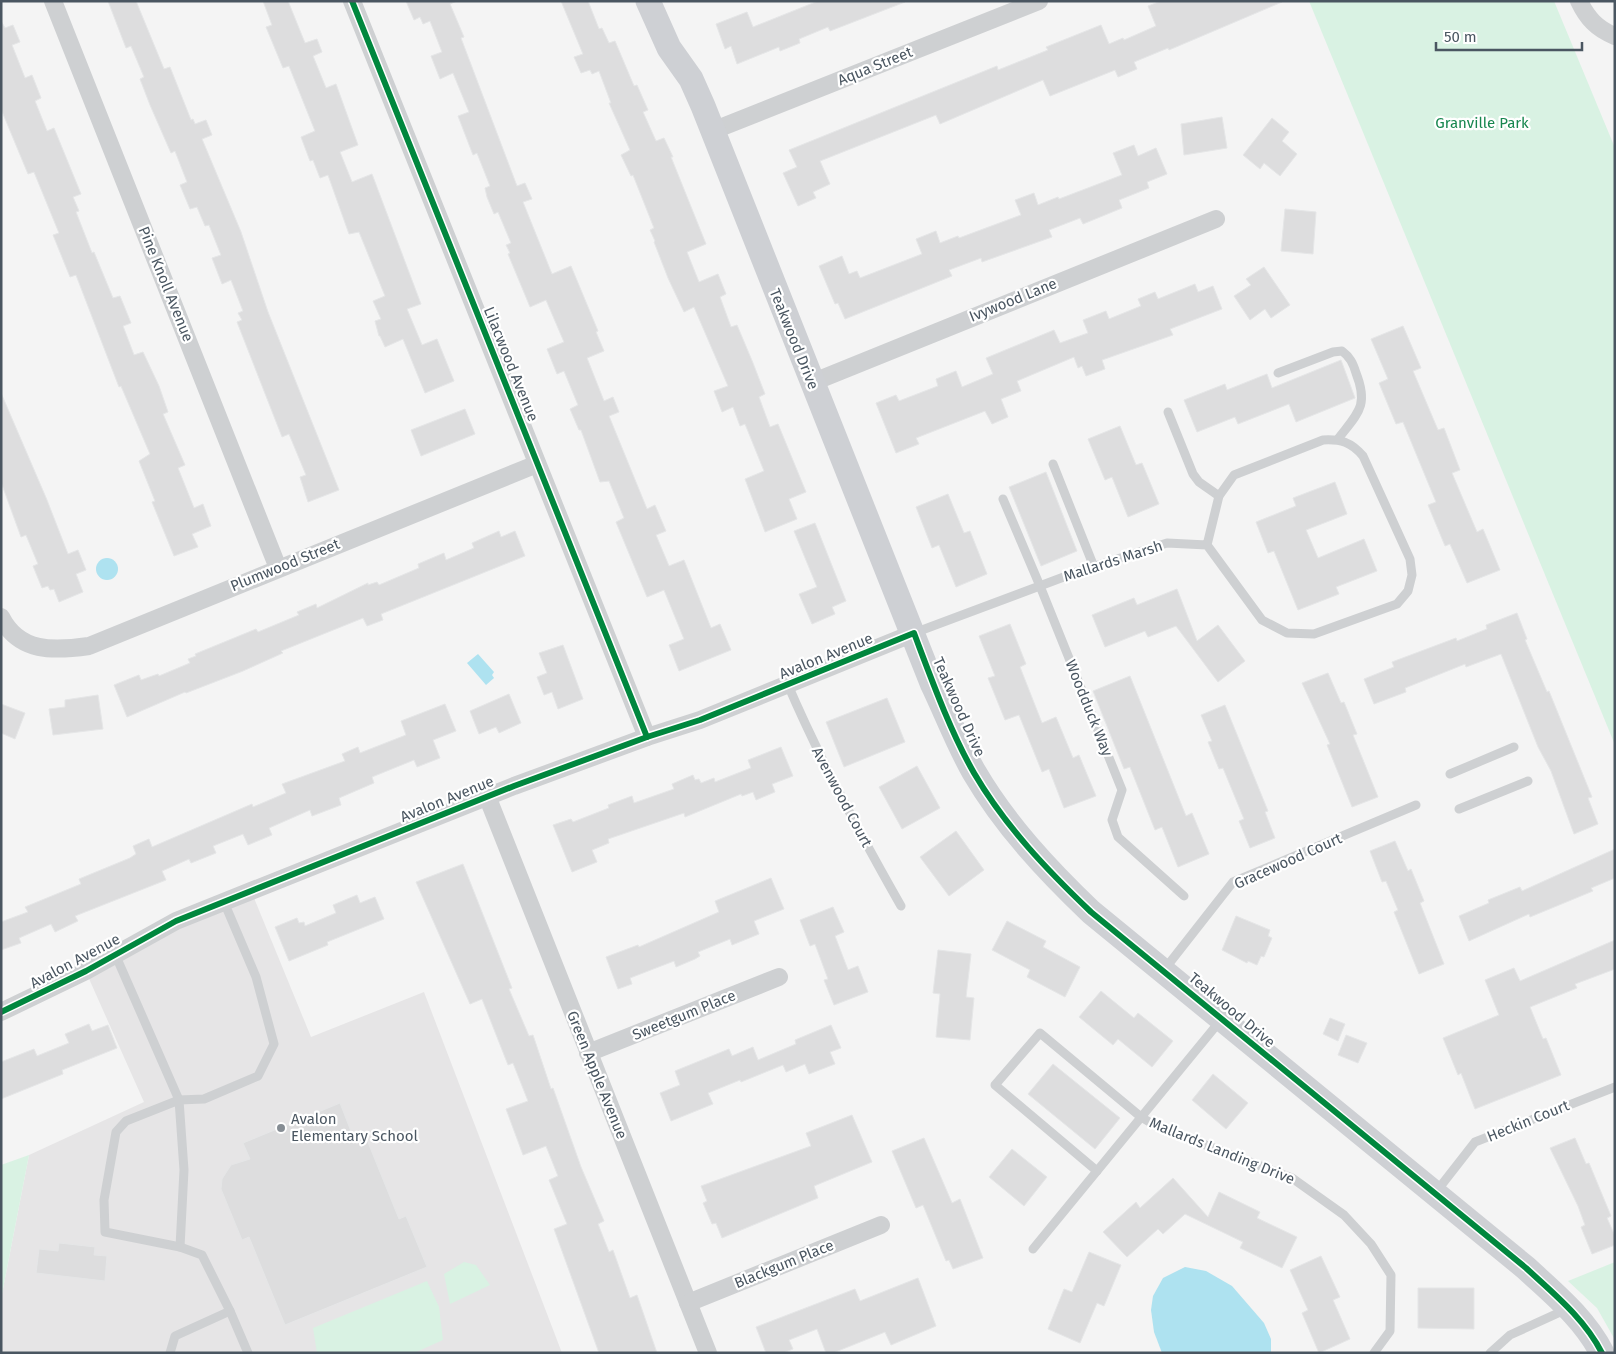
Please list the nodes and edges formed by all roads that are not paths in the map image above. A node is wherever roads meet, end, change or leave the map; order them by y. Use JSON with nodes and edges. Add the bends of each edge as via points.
{"nodes":[{"id":1,"x":53,"y":1,"type":"edge"},
{"id":2,"x":352,"y":1,"type":"edge"},
{"id":3,"x":648,"y":1,"type":"edge"},
{"id":4,"x":1039,"y":1,"type":"edge"},
{"id":5,"x":1579,"y":1,"type":"edge"},
{"id":6,"x":1608,"y":33,"type":"edge"},
{"id":7,"x":712,"y":131,"type":"junction"},
{"id":8,"x":1216,"y":220,"type":"dead end"},
{"id":9,"x":1278,"y":373,"type":"dead end"},
{"id":10,"x":811,"y":383,"type":"junction"},
{"id":11,"x":1168,"y":412,"type":"dead end"},
{"id":12,"x":1338,"y":439,"type":"junction"},
{"id":13,"x":537,"y":464,"type":"junction"},
{"id":14,"x":1053,"y":464,"type":"dead end"},
{"id":15,"x":1220,"y":496,"type":"junction"},
{"id":16,"x":1003,"y":499,"type":"dead end"},
{"id":17,"x":1207,"y":546,"type":"junction"},
{"id":18,"x":1094,"y":566,"type":"junction"},
{"id":19,"x":278,"y":568,"type":"junction"},
{"id":20,"x":1040,"y":586,"type":"junction"},
{"id":21,"x":1,"y":617,"type":"edge"},
{"id":22,"x":914,"y":633,"type":"junction"},
{"id":23,"x":788,"y":685,"type":"junction"},
{"id":24,"x":647,"y":737,"type":"junction"},
{"id":25,"x":1514,"y":747,"type":"dead end"},
{"id":26,"x":1450,"y":774,"type":"dead end"},
{"id":27,"x":1528,"y":781,"type":"dead end"},
{"id":28,"x":487,"y":796,"type":"junction"},
{"id":29,"x":1416,"y":805,"type":"dead end"},
{"id":30,"x":1459,"y":809,"type":"dead end"},
{"id":31,"x":1184,"y":896,"type":"dead end"},
{"id":32,"x":224,"y":902,"type":"junction"},
{"id":33,"x":901,"y":906,"type":"dead end"},
{"id":34,"x":115,"y":954,"type":"junction"},
{"id":35,"x":1163,"y":970,"type":"junction"},
{"id":36,"x":779,"y":977,"type":"dead end"},
{"id":37,"x":1,"y":1012,"type":"edge"},
{"id":38,"x":1222,"y":1018,"type":"junction"},
{"id":39,"x":588,"y":1053,"type":"junction"},
{"id":40,"x":1615,"y":1087,"type":"edge"},
{"id":41,"x":179,"y":1100,"type":"junction"},
{"id":42,"x":1141,"y":1118,"type":"junction"},
{"id":43,"x":1097,"y":1170,"type":"junction"},
{"id":44,"x":1434,"y":1194,"type":"junction"},
{"id":45,"x":881,"y":1225,"type":"dead end"},
{"id":46,"x":180,"y":1247,"type":"junction"},
{"id":47,"x":1033,"y":1249,"type":"dead end"},
{"id":48,"x":688,"y":1303,"type":"junction"},
{"id":49,"x":1569,"y":1309,"type":"junction"},
{"id":50,"x":230,"y":1311,"type":"junction"},
{"id":51,"x":170,"y":1353,"type":"edge"},
{"id":52,"x":248,"y":1353,"type":"edge"},
{"id":53,"x":708,"y":1353,"type":"edge"},
{"id":54,"x":1374,"y":1353,"type":"edge"},
{"id":55,"x":1490,"y":1353,"type":"edge"},
{"id":56,"x":1602,"y":1353,"type":"edge"}],
"edges":[{"from":1,"to":19,"type":"street","name":"Pine Knoll Avenue"},
{"from":2,"to":13,"type":"street","name":"Lilacwood Avenue"},
{"from":3,"to":7,"type":"street","name":"Teakwood Drive","via":[[669,48],[691,79]]},
{"from":4,"to":7,"type":"street","name":"Aqua Street"},
{"from":5,"to":6,"type":"street","via":[[1586,16]]},
{"from":7,"to":10,"type":"street","name":"Teakwood Drive"},
{"from":8,"to":10,"type":"street","name":"Ivywood Lane"},
{"from":9,"to":12,"type":"lane","via":[[1333,352],[1342,351],[1349,356],[1363,396],[1356,417]]},
{"from":10,"to":22,"type":"street","name":"Teakwood Drive"},
{"from":11,"to":15,"type":"lane","via":[[1193,474]]},
{"from":12,"to":15,"type":"lane","via":[[1323,440],[1234,475]]},
{"from":12,"to":17,"type":"lane","via":[[1353,444],[1363,456],[1410,558],[1410,583],[1397,604],[1314,634],[1287,633],[1262,620]]},
{"from":13,"to":19,"type":"street","name":"Plumwood Street"},
{"from":13,"to":24,"type":"street","name":"Lilacwood Avenue"},
{"from":14,"to":18,"type":"lane"},
{"from":15,"to":17,"type":"lane"},
{"from":16,"to":20,"type":"lane","name":"Woodduck Way"},
{"from":17,"to":18,"type":"lane","name":"Mallards Marsh","via":[[1168,543]]},
{"from":18,"to":20,"type":"lane","name":"Mallards Marsh"},
{"from":19,"to":21,"type":"street","name":"Plumwood Street","via":[[89,646],[59,651],[30,645],[6,627]]},
{"from":20,"to":22,"type":"lane","name":"Mallards Marsh"},
{"from":20,"to":31,"type":"lane","name":"Woodduck Way","via":[[1122,790],[1112,820],[1118,837]]},
{"from":22,"to":23,"type":"street","name":"Avalon Avenue"},
{"from":22,"to":35,"type":"street","name":"Teakwood Drive","via":[[932,683],[974,772],[1006,820],[1051,874],[1091,912]]},
{"from":23,"to":24,"type":"street","name":"Avalon Avenue"},
{"from":23,"to":33,"type":"lane","name":"Avenwood Court","via":[[847,812]]},
{"from":24,"to":28,"type":"street","name":"Avalon Avenue"},
{"from":25,"to":26,"type":"lane"},
{"from":27,"to":30,"type":"lane"},
{"from":28,"to":32,"type":"street","name":"Avalon Avenue"},
{"from":28,"to":39,"type":"street","name":"Green Apple Avenue"},
{"from":29,"to":35,"type":"lane","name":"Gracewood Court","via":[[1233,882]]},
{"from":32,"to":34,"type":"street","name":"Avalon Avenue","via":[[176,921]]},
{"from":32,"to":41,"type":"lane","via":[[256,977],[274,1044],[258,1076],[204,1099]]},
{"from":34,"to":37,"type":"street","name":"Avalon Avenue"},
{"from":34,"to":41,"type":"lane"},
{"from":35,"to":38,"type":"street","name":"Teakwood Drive"},
{"from":36,"to":39,"type":"street","name":"Sweetgum Place"},
{"from":38,"to":42,"type":"lane","name":"Mallards Landing Drive"},
{"from":38,"to":44,"type":"street","name":"Teakwood Drive"},
{"from":39,"to":48,"type":"street","name":"Green Apple Avenue"},
{"from":40,"to":44,"type":"lane","name":"Heckin Court","via":[[1475,1142]]},
{"from":41,"to":46,"type":"lane","via":[[184,1170]]},
{"from":41,"to":46,"type":"lane","via":[[126,1121],[116,1132],[104,1200],[105,1232]]},
{"from":42,"to":43,"type":"lane","name":"Mallards Landing Drive"},
{"from":42,"to":43,"type":"lane","name":"Mallards Landing Drive","via":[[1040,1033],[995,1085]]},
{"from":42,"to":54,"type":"lane","name":"Mallards Landing Drive","via":[[1292,1178],[1344,1215],[1371,1244],[1391,1275],[1390,1331]]},
{"from":43,"to":47,"type":"lane","name":"Mallards Landing Drive"},
{"from":44,"to":49,"type":"street","name":"Teakwood Drive","via":[[1526,1268]]},
{"from":45,"to":48,"type":"street","name":"Blackgum Place"},
{"from":46,"to":50,"type":"lane","via":[[202,1255]]},
{"from":48,"to":53,"type":"street","name":"Green Apple Avenue"},
{"from":49,"to":55,"type":"lane","via":[[1510,1335]]},
{"from":49,"to":56,"type":"street","name":"Teakwood Drive","via":[[1595,1339]]},
{"from":50,"to":51,"type":"lane","via":[[175,1336]]},
{"from":50,"to":52,"type":"lane"}]}
